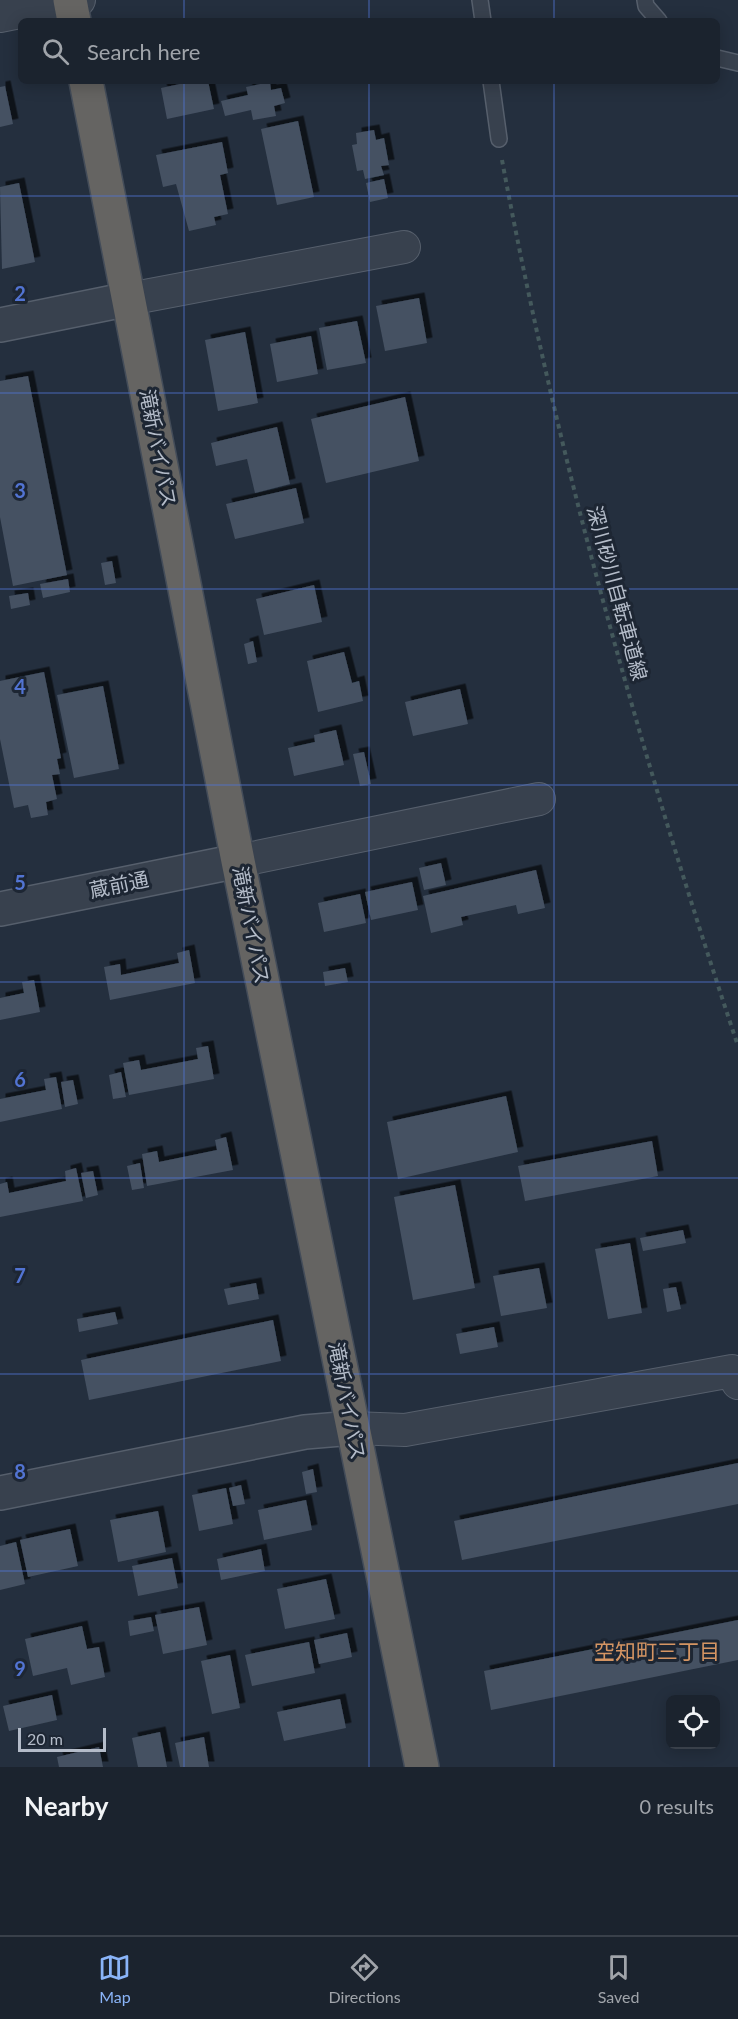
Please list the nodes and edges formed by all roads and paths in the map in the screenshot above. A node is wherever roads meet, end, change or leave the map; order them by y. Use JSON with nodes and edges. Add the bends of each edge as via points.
{"nodes":[{"id":1,"x":480,"y":0,"type":"edge"},
{"id":2,"x":645,"y":0,"type":"edge"},
{"id":3,"x":74,"y":6,"type":"edge"},
{"id":4,"x":0,"y":16,"type":"edge"},
{"id":5,"x":483,"y":18,"type":"edge"},
{"id":6,"x":656,"y":18,"type":"edge"},
{"id":7,"x":720,"y":59,"type":"edge"},
{"id":8,"x":738,"y":63,"type":"edge"},
{"id":9,"x":87,"y":84,"type":"edge"},
{"id":10,"x":491,"y":84,"type":"edge"},
{"id":11,"x":499,"y":139,"type":"joint"},
{"id":12,"x":404,"y":247,"type":"dead end"},
{"id":13,"x":129,"y":298,"type":"junction"},
{"id":14,"x":0,"y":325,"type":"edge"},
{"id":15,"x":539,"y":799,"type":"dead end"},
{"id":16,"x":238,"y":861,"type":"junction"},
{"id":17,"x":0,"y":909,"type":"edge"},
{"id":18,"x":738,"y":1046,"type":"edge"},
{"id":19,"x":738,"y":1383,"type":"edge"},
{"id":20,"x":353,"y":1428,"type":"junction"},
{"id":21,"x":0,"y":1493,"type":"edge"},
{"id":22,"x":422,"y":1767,"type":"edge"}],
"edges":[{"from":1,"to":5,"type":"lane"},
{"from":2,"to":6,"type":"lane"},
{"from":3,"to":4,"type":"street"},
{"from":7,"to":8,"type":"lane"},
{"from":9,"to":13,"type":"highway","name":"滝新バイパス"},
{"from":10,"to":11,"type":"lane"},
{"from":11,"to":18,"type":"path","name":"深川砂川自転車道線","via":[[544,373],[634,720]]},
{"from":12,"to":13,"type":"street"},
{"from":13,"to":14,"type":"street"},
{"from":13,"to":16,"type":"highway","name":"滝新バイパス"},
{"from":15,"to":16,"type":"street"},
{"from":16,"to":17,"type":"street","name":"蔵前通"},
{"from":16,"to":20,"type":"highway","name":"滝新バイパス"},
{"from":19,"to":20,"type":"street","via":[[732,1371],[405,1430]]},
{"from":20,"to":21,"type":"street","via":[[305,1432]]},
{"from":20,"to":22,"type":"highway","name":"滝新バイパス"}]}
